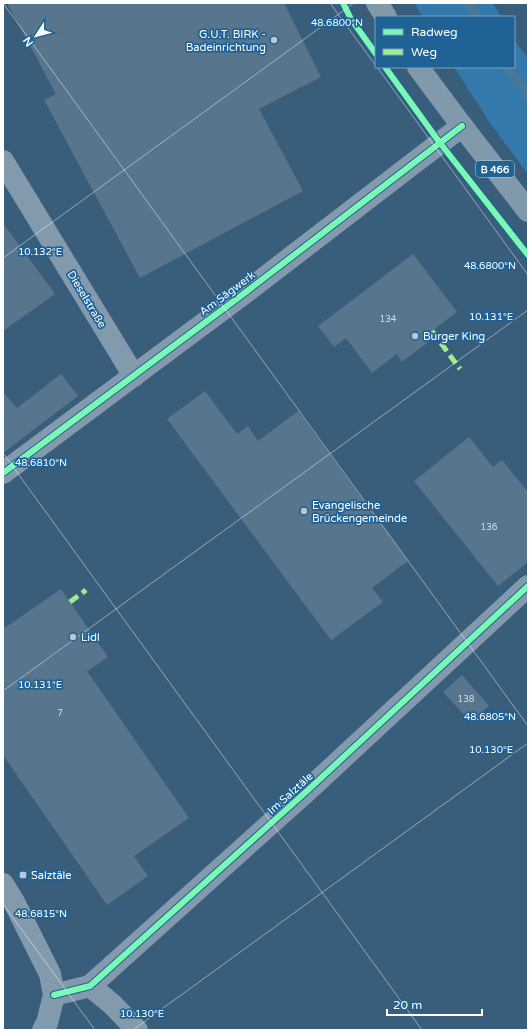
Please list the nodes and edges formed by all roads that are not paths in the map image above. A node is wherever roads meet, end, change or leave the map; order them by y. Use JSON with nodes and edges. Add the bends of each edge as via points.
{"nodes":[{"id":1,"x":377,"y":3,"type":"edge"},
{"id":2,"x":385,"y":16,"type":"edge"},
{"id":3,"x":419,"y":68,"type":"edge"},
{"id":4,"x":462,"y":126,"type":"junction"},
{"id":5,"x":3,"y":161,"type":"edge"},
{"id":6,"x":528,"y":211,"type":"edge"},
{"id":7,"x":134,"y":376,"type":"junction"},
{"id":8,"x":3,"y":474,"type":"edge"},
{"id":9,"x":528,"y":586,"type":"edge"},
{"id":10,"x":3,"y":884,"type":"edge"},
{"id":11,"x":90,"y":986,"type":"junction"},
{"id":12,"x":54,"y":995,"type":"junction"},
{"id":13,"x":43,"y":1030,"type":"edge"},
{"id":14,"x":137,"y":1030,"type":"edge"}],
"edges":[{"from":1,"to":2,"type":"main road"},
{"from":3,"to":4,"type":"main road","number":"B 466"},
{"from":4,"to":6,"type":"main road","number":"B 466"},
{"from":4,"to":7,"type":"street","name":"Am Sägwerk"},
{"from":5,"to":7,"type":"street","name":"Dieselstraße"},
{"from":7,"to":8,"type":"street","name":"Am Sägwerk"},
{"from":9,"to":11,"type":"street","name":"Im Salztäle","via":[[308,790]]},
{"from":10,"to":12,"type":"street","via":[[50,974]]},
{"from":11,"to":12,"type":"street","name":"Im Salztäle"},
{"from":11,"to":14,"type":"street","via":[[113,1004]]},
{"from":12,"to":13,"type":"street","via":[[47,1024]]}]}
